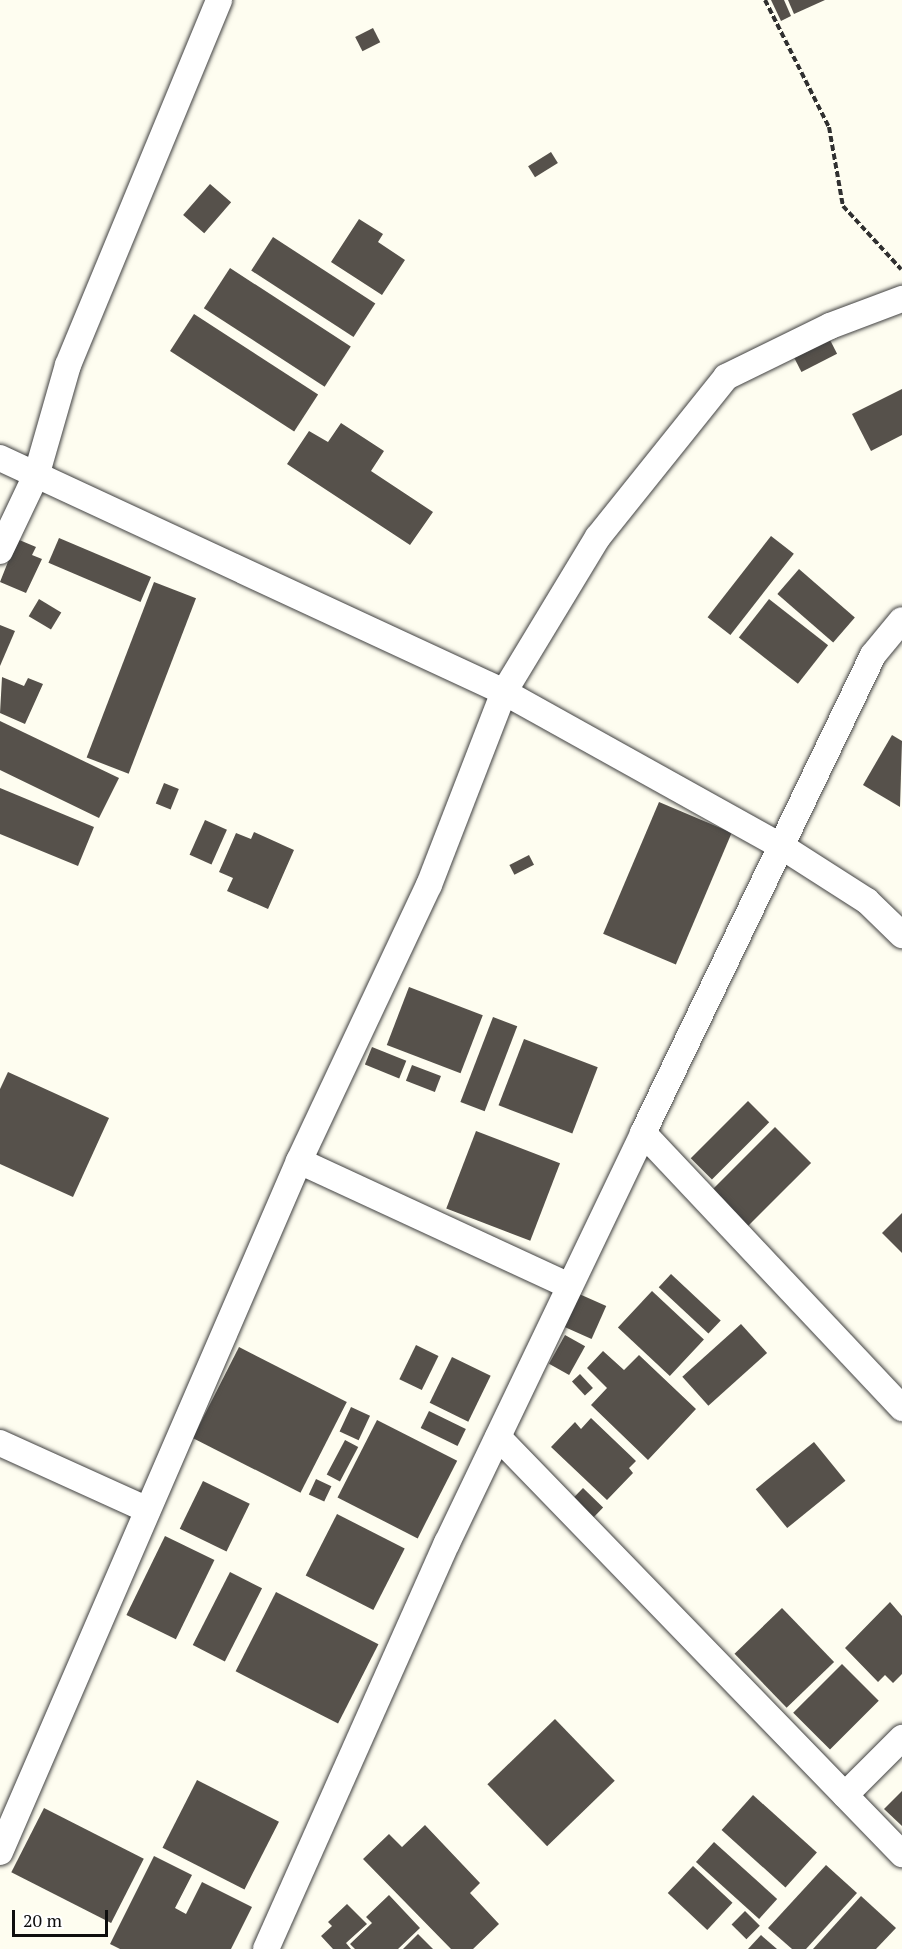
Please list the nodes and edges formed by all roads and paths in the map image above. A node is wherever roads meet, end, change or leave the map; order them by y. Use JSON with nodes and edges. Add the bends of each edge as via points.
{"nodes":[{"id":1,"x":219,"y":0,"type":"edge"},
{"id":2,"x":765,"y":0,"type":"edge"},
{"id":3,"x":902,"y":270,"type":"edge"},
{"id":4,"x":902,"y":299,"type":"edge"},
{"id":5,"x":0,"y":458,"type":"edge"},
{"id":6,"x":37,"y":472,"type":"junction"},
{"id":7,"x":0,"y":552,"type":"edge"},
{"id":8,"x":902,"y":620,"type":"edge"},
{"id":9,"x":504,"y":692,"type":"junction"},
{"id":10,"x":781,"y":846,"type":"junction"},
{"id":11,"x":902,"y":935,"type":"edge"},
{"id":12,"x":643,"y":1133,"type":"junction"},
{"id":13,"x":299,"y":1161,"type":"junction"},
{"id":14,"x":570,"y":1286,"type":"junction"},
{"id":15,"x":902,"y":1408,"type":"edge"},
{"id":16,"x":498,"y":1437,"type":"junction"},
{"id":17,"x":0,"y":1443,"type":"edge"},
{"id":18,"x":148,"y":1510,"type":"junction"},
{"id":19,"x":902,"y":1738,"type":"edge"},
{"id":20,"x":845,"y":1795,"type":"junction"},
{"id":21,"x":0,"y":1852,"type":"edge"},
{"id":22,"x":902,"y":1854,"type":"edge"},
{"id":23,"x":266,"y":1949,"type":"edge"}],
"edges":[{"from":1,"to":6,"type":"street","via":[[68,365]]},
{"from":2,"to":3,"type":"path","via":[[828,127],[843,206]]},
{"from":4,"to":9,"type":"street","via":[[830,326],[726,376],[598,537]]},
{"from":5,"to":6,"type":"street"},
{"from":6,"to":7,"type":"street"},
{"from":6,"to":9,"type":"street"},
{"from":8,"to":10,"type":"street","via":[[873,655]]},
{"from":9,"to":10,"type":"street"},
{"from":9,"to":13,"type":"street","via":[[429,885]]},
{"from":10,"to":11,"type":"street","via":[[867,902]]},
{"from":10,"to":12,"type":"street"},
{"from":12,"to":14,"type":"street"},
{"from":12,"to":15,"type":"street"},
{"from":13,"to":14,"type":"street"},
{"from":13,"to":18,"type":"street"},
{"from":14,"to":16,"type":"street"},
{"from":16,"to":20,"type":"street"},
{"from":16,"to":23,"type":"street"},
{"from":17,"to":18,"type":"street"},
{"from":18,"to":21,"type":"street"},
{"from":19,"to":20,"type":"street"},
{"from":20,"to":22,"type":"street"}]}
